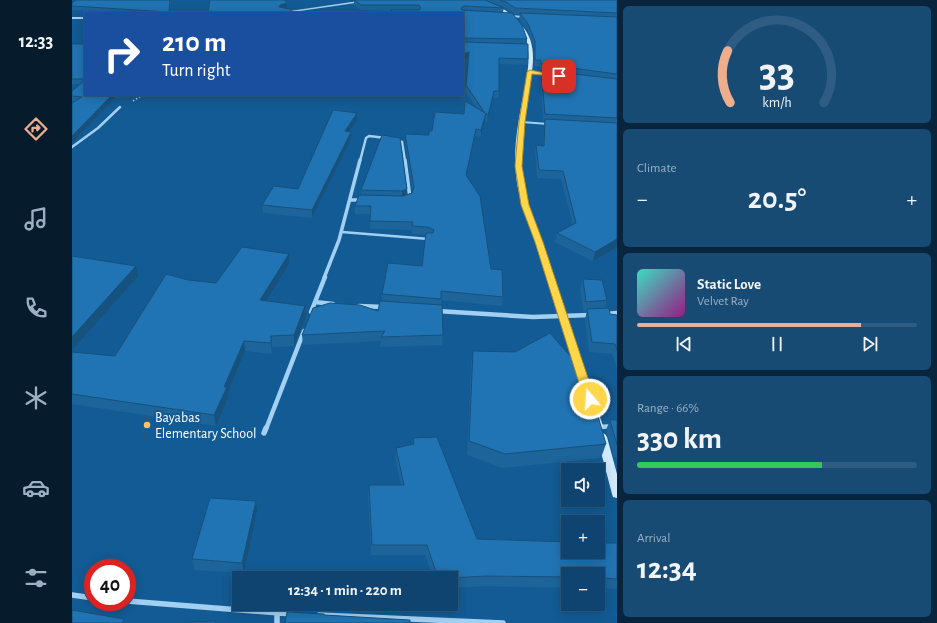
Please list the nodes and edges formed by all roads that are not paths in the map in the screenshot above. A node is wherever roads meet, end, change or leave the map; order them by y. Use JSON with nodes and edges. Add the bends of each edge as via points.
{"nodes":[{"id":1,"x":478,"y":0,"type":"edge"},
{"id":2,"x":358,"y":2,"type":"edge"},
{"id":3,"x":289,"y":12,"type":"edge"},
{"id":4,"x":509,"y":16,"type":"junction"},
{"id":5,"x":528,"y":17,"type":"edge"},
{"id":6,"x":72,"y":18,"type":"edge"},
{"id":7,"x":84,"y":18,"type":"edge"},
{"id":8,"x":530,"y":72,"type":"junction"},
{"id":9,"x":551,"y":75,"type":"edge"},
{"id":10,"x":120,"y":107,"type":"dead end"},
{"id":11,"x":522,"y":122,"type":"junction"},
{"id":12,"x":551,"y":124,"type":"edge"},
{"id":13,"x":72,"y":147,"type":"edge"},
{"id":14,"x":350,"y":200,"type":"junction"},
{"id":15,"x":365,"y":200,"type":"edge"},
{"id":16,"x":406,"y":201,"type":"edge"},
{"id":17,"x":342,"y":232,"type":"junction"},
{"id":18,"x":431,"y":239,"type":"edge"},
{"id":19,"x":315,"y":302,"type":"junction"},
{"id":20,"x":339,"y":304,"type":"edge"},
{"id":21,"x":354,"y":305,"type":"edge"},
{"id":22,"x":386,"y":308,"type":"edge"},
{"id":23,"x":433,"y":311,"type":"edge"},
{"id":24,"x":617,"y":313,"type":"edge"},
{"id":25,"x":601,"y":314,"type":"edge"},
{"id":26,"x":594,"y":315,"type":"edge"},
{"id":27,"x":309,"y":317,"type":"edge"},
{"id":28,"x":562,"y":317,"type":"junction"},
{"id":29,"x":306,"y":324,"type":"edge"},
{"id":30,"x":617,"y":426,"type":"edge"},
{"id":31,"x":599,"y":427,"type":"junction"},
{"id":32,"x":264,"y":433,"type":"dead end"},
{"id":33,"x":617,"y":494,"type":"edge"},
{"id":34,"x":72,"y":595,"type":"edge"},
{"id":35,"x":84,"y":597,"type":"edge"},
{"id":36,"x":136,"y":602,"type":"edge"},
{"id":37,"x":277,"y":613,"type":"junction"},
{"id":38,"x":300,"y":614,"type":"edge"},
{"id":39,"x":308,"y":614,"type":"edge"},
{"id":40,"x":276,"y":623,"type":"edge"},
{"id":41,"x":503,"y":623,"type":"edge"}],
"edges":[{"from":1,"to":4,"type":"street","via":[[504,10]]},
{"from":2,"to":3,"type":"lane"},
{"from":4,"to":5,"type":"street"},
{"from":4,"to":8,"type":"street","via":[[524,30]]},
{"from":6,"to":7,"type":"street"},
{"from":8,"to":9,"type":"street"},
{"from":8,"to":11,"type":"street"},
{"from":10,"to":13,"type":"street","via":[[98,128]]},
{"from":11,"to":12,"type":"lane"},
{"from":11,"to":28,"type":"street","via":[[518,166],[525,205]]},
{"from":14,"to":15,"type":"street"},
{"from":14,"to":16,"type":"street","via":[[366,138],[369,136],[402,142],[410,195]]},
{"from":14,"to":17,"type":"street"},
{"from":17,"to":18,"type":"lane"},
{"from":17,"to":19,"type":"street"},
{"from":19,"to":20,"type":"street"},
{"from":19,"to":27,"type":"street"},
{"from":21,"to":22,"type":"street"},
{"from":23,"to":28,"type":"street"},
{"from":24,"to":25,"type":"street"},
{"from":26,"to":28,"type":"street"},
{"from":28,"to":31,"type":"street"},
{"from":29,"to":32,"type":"street"},
{"from":30,"to":31,"type":"street"},
{"from":31,"to":33,"type":"street"},
{"from":34,"to":35,"type":"street"},
{"from":36,"to":37,"type":"street"},
{"from":37,"to":38,"type":"street"},
{"from":37,"to":40,"type":"street"},
{"from":39,"to":41,"type":"street"}]}
